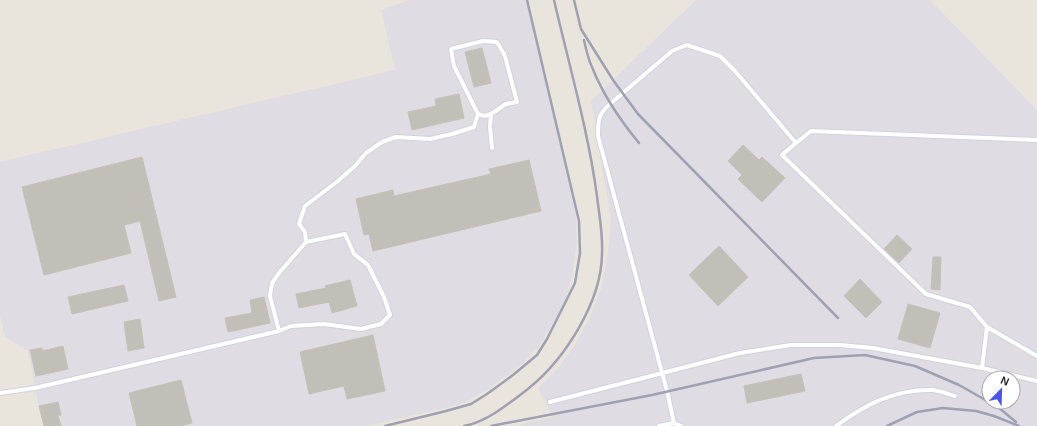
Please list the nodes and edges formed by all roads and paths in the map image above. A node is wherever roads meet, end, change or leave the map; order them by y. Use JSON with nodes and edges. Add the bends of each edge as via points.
{"nodes":[{"id":1,"x":478,"y":114,"type":"junction"},
{"id":2,"x":491,"y":114,"type":"junction"},
{"id":3,"x":1037,"y":140,"type":"edge"},
{"id":4,"x":796,"y":143,"type":"junction"},
{"id":5,"x":492,"y":148,"type":"dead end"},
{"id":6,"x":306,"y":242,"type":"junction"},
{"id":7,"x":987,"y":327,"type":"junction"},
{"id":8,"x":279,"y":331,"type":"junction"},
{"id":9,"x":1037,"y":356,"type":"edge"},
{"id":10,"x":982,"y":368,"type":"junction"},
{"id":11,"x":662,"y":373,"type":"junction"},
{"id":12,"x":1037,"y":381,"type":"edge"},
{"id":13,"x":0,"y":393,"type":"edge"},
{"id":14,"x":955,"y":396,"type":"dead end"},
{"id":15,"x":550,"y":402,"type":"dead end"},
{"id":16,"x":674,"y":423,"type":"junction"},
{"id":17,"x":660,"y":426,"type":"edge"},
{"id":18,"x":681,"y":426,"type":"edge"},
{"id":19,"x":836,"y":426,"type":"edge"}],
"edges":[{"from":1,"to":2,"type":"lane"},
{"from":1,"to":2,"type":"lane","via":[[454,66],[451,49],[483,42],[497,42],[505,56],[517,102],[506,104]]},
{"from":1,"to":6,"type":"lane","via":[[474,127],[452,134],[430,139],[396,137],[382,142],[305,206],[299,224],[305,232]]},
{"from":2,"to":5,"type":"lane"},
{"from":3,"to":4,"type":"lane","via":[[811,131]]},
{"from":4,"to":7,"type":"lane","via":[[782,155],[926,294],[970,307]]},
{"from":4,"to":11,"type":"lane","via":[[720,56],[687,45],[672,51],[604,110],[598,121],[598,136]]},
{"from":6,"to":8,"type":"lane","via":[[272,283],[270,296]]},
{"from":6,"to":8,"type":"lane","via":[[345,234],[354,254],[368,265],[390,315],[381,324],[360,329],[324,324],[291,326]]},
{"from":7,"to":9,"type":"lane"},
{"from":7,"to":10,"type":"lane"},
{"from":8,"to":13,"type":"lane","via":[[35,388]]},
{"from":10,"to":11,"type":"lane","via":[[873,348],[791,345],[740,353]]},
{"from":10,"to":12,"type":"lane"},
{"from":11,"to":15,"type":"lane"},
{"from":11,"to":16,"type":"lane"},
{"from":14,"to":19,"type":"lane","via":[[935,390],[908,392],[880,399]]},
{"from":16,"to":17,"type":"lane"},
{"from":16,"to":18,"type":"lane"}]}
